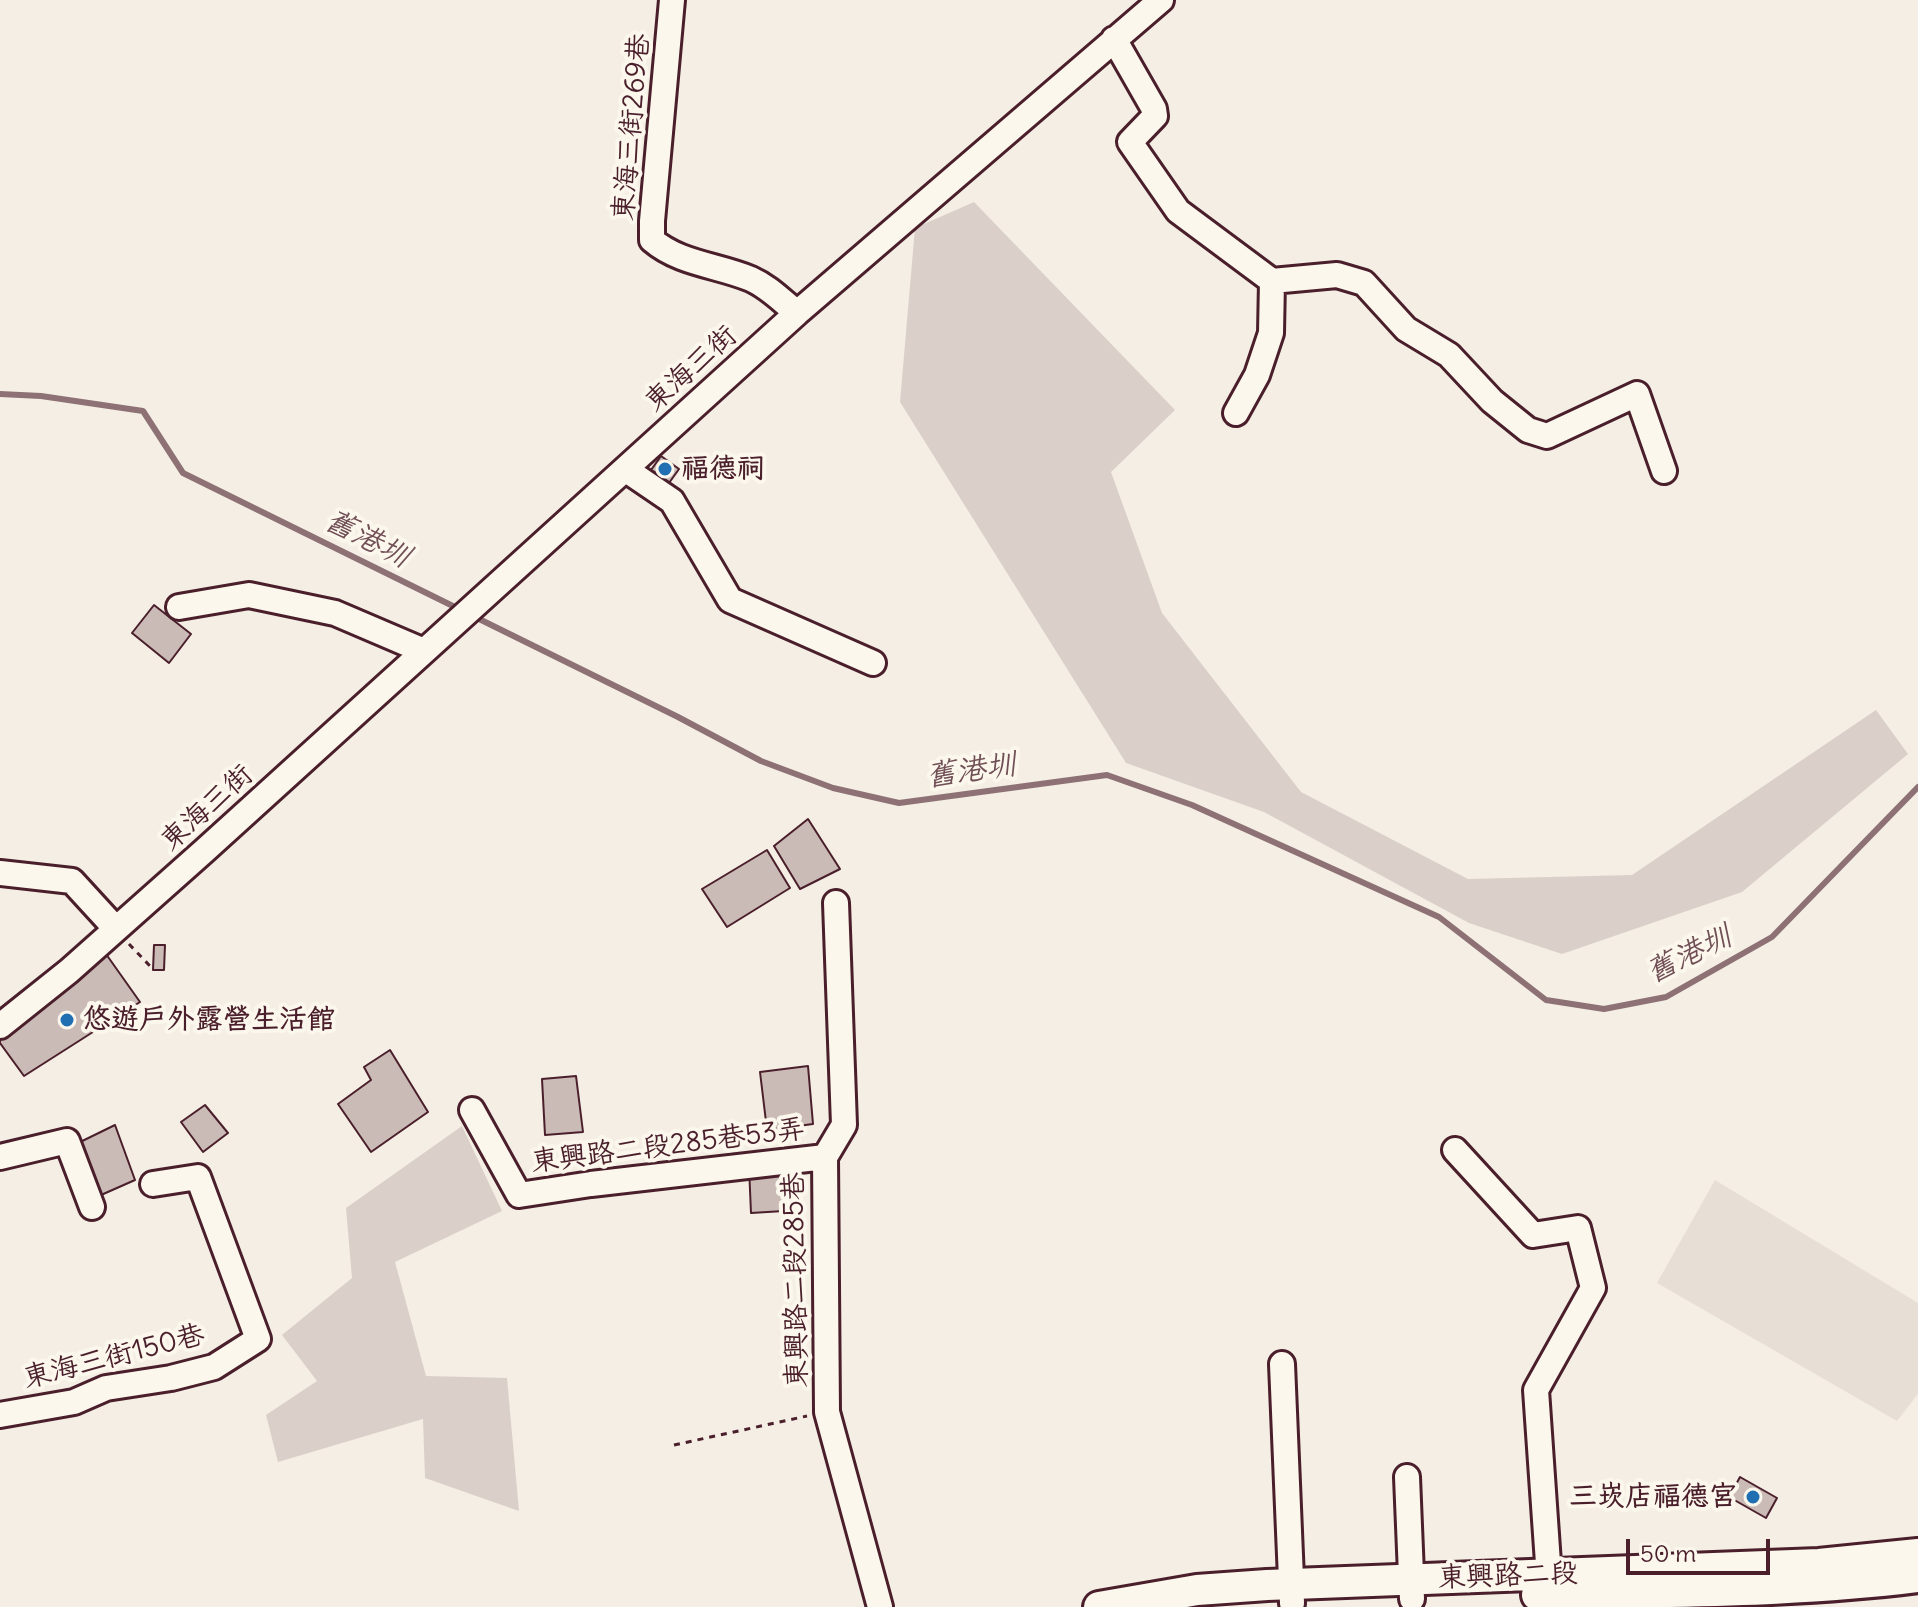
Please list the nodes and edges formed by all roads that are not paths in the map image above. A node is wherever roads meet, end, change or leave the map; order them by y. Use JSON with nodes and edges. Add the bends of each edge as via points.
{"nodes":[{"id":1,"x":1161,"y":0,"type":"edge"},
{"id":2,"x":673,"y":1,"type":"edge"},
{"id":3,"x":1114,"y":39,"type":"junction"},
{"id":4,"x":1272,"y":281,"type":"junction"},
{"id":5,"x":797,"y":313,"type":"junction"},
{"id":6,"x":1236,"y":413,"type":"dead end"},
{"id":7,"x":625,"y":469,"type":"junction"},
{"id":8,"x":1664,"y":471,"type":"dead end"},
{"id":9,"x":179,"y":607,"type":"dead end"},
{"id":10,"x":424,"y":651,"type":"junction"},
{"id":11,"x":873,"y":663,"type":"dead end"},
{"id":12,"x":0,"y":873,"type":"edge"},
{"id":13,"x":836,"y":903,"type":"dead end"},
{"id":14,"x":116,"y":929,"type":"junction"},
{"id":15,"x":0,"y":1026,"type":"edge"},
{"id":16,"x":472,"y":1110,"type":"dead end"},
{"id":17,"x":1455,"y":1150,"type":"dead end"},
{"id":18,"x":0,"y":1157,"type":"edge"},
{"id":19,"x":825,"y":1157,"type":"junction"},
{"id":20,"x":153,"y":1184,"type":"dead end"},
{"id":21,"x":92,"y":1207,"type":"dead end"},
{"id":22,"x":1282,"y":1364,"type":"dead end"},
{"id":23,"x":0,"y":1415,"type":"edge"},
{"id":24,"x":1407,"y":1477,"type":"dead end"},
{"id":25,"x":1918,"y":1554,"type":"edge"},
{"id":26,"x":1918,"y":1577,"type":"edge"},
{"id":27,"x":1550,"y":1584,"type":"junction"},
{"id":28,"x":1411,"y":1589,"type":"junction"},
{"id":29,"x":1632,"y":1590,"type":"edge"},
{"id":30,"x":1292,"y":1594,"type":"junction"},
{"id":31,"x":880,"y":1607,"type":"edge"},
{"id":32,"x":1099,"y":1607,"type":"edge"},
{"id":33,"x":1236,"y":1607,"type":"edge"}],
"edges":[{"from":1,"to":3,"type":"street","name":"東海三街"},
{"from":2,"to":5,"type":"street","name":"東海三街269巷","via":[[652,240],[667,252],[751,279]]},
{"from":3,"to":4,"type":"street","via":[[1154,109],[1155,116],[1130,142],[1178,211]]},
{"from":3,"to":5,"type":"street","name":"東海三街"},
{"from":4,"to":6,"type":"street","via":[[1271,333],[1257,375]]},
{"from":4,"to":8,"type":"street","via":[[1337,275],[1364,283],[1406,329],[1449,355],[1492,401],[1537,434],[1547,436],[1637,394]]},
{"from":5,"to":7,"type":"street","name":"東海三街"},
{"from":7,"to":10,"type":"street","name":"東海三街"},
{"from":7,"to":11,"type":"street","via":[[672,501],[730,600]]},
{"from":9,"to":10,"type":"street","via":[[249,595],[335,613]]},
{"from":10,"to":14,"type":"street","name":"東海三街"},
{"from":12,"to":14,"type":"street","via":[[72,881]]},
{"from":13,"to":19,"type":"street","name":"東興路二段285巷","via":[[844,1125]]},
{"from":14,"to":15,"type":"street","name":"東海三街"},
{"from":16,"to":19,"type":"street","name":"東興路二段285巷53弄","via":[[519,1195]]},
{"from":17,"to":27,"type":"street","via":[[1533,1235],[1578,1228],[1593,1288],[1536,1390]]},
{"from":18,"to":21,"type":"street","via":[[67,1141]]},
{"from":19,"to":31,"type":"street","name":"東興路二段285巷","via":[[827,1412]]},
{"from":20,"to":23,"type":"street","name":"東海三街150巷","via":[[198,1177],[258,1339],[214,1367]]},
{"from":22,"to":30,"type":"street"},
{"from":24,"to":28,"type":"street"},
{"from":25,"to":29,"type":"main road","name":"東興路二段"},
{"from":26,"to":29,"type":"main road","name":"東興路二段","via":[[1791,1589]]},
{"from":27,"to":28,"type":"main road","name":"東興路二段"},
{"from":27,"to":29,"type":"main road","name":"東興路二段"},
{"from":28,"to":30,"type":"main road","name":"東興路二段"},
{"from":30,"to":32,"type":"main road","name":"東興路二段","via":[[1197,1590]]},
{"from":30,"to":33,"type":"main road","name":"東興路二段"}]}
